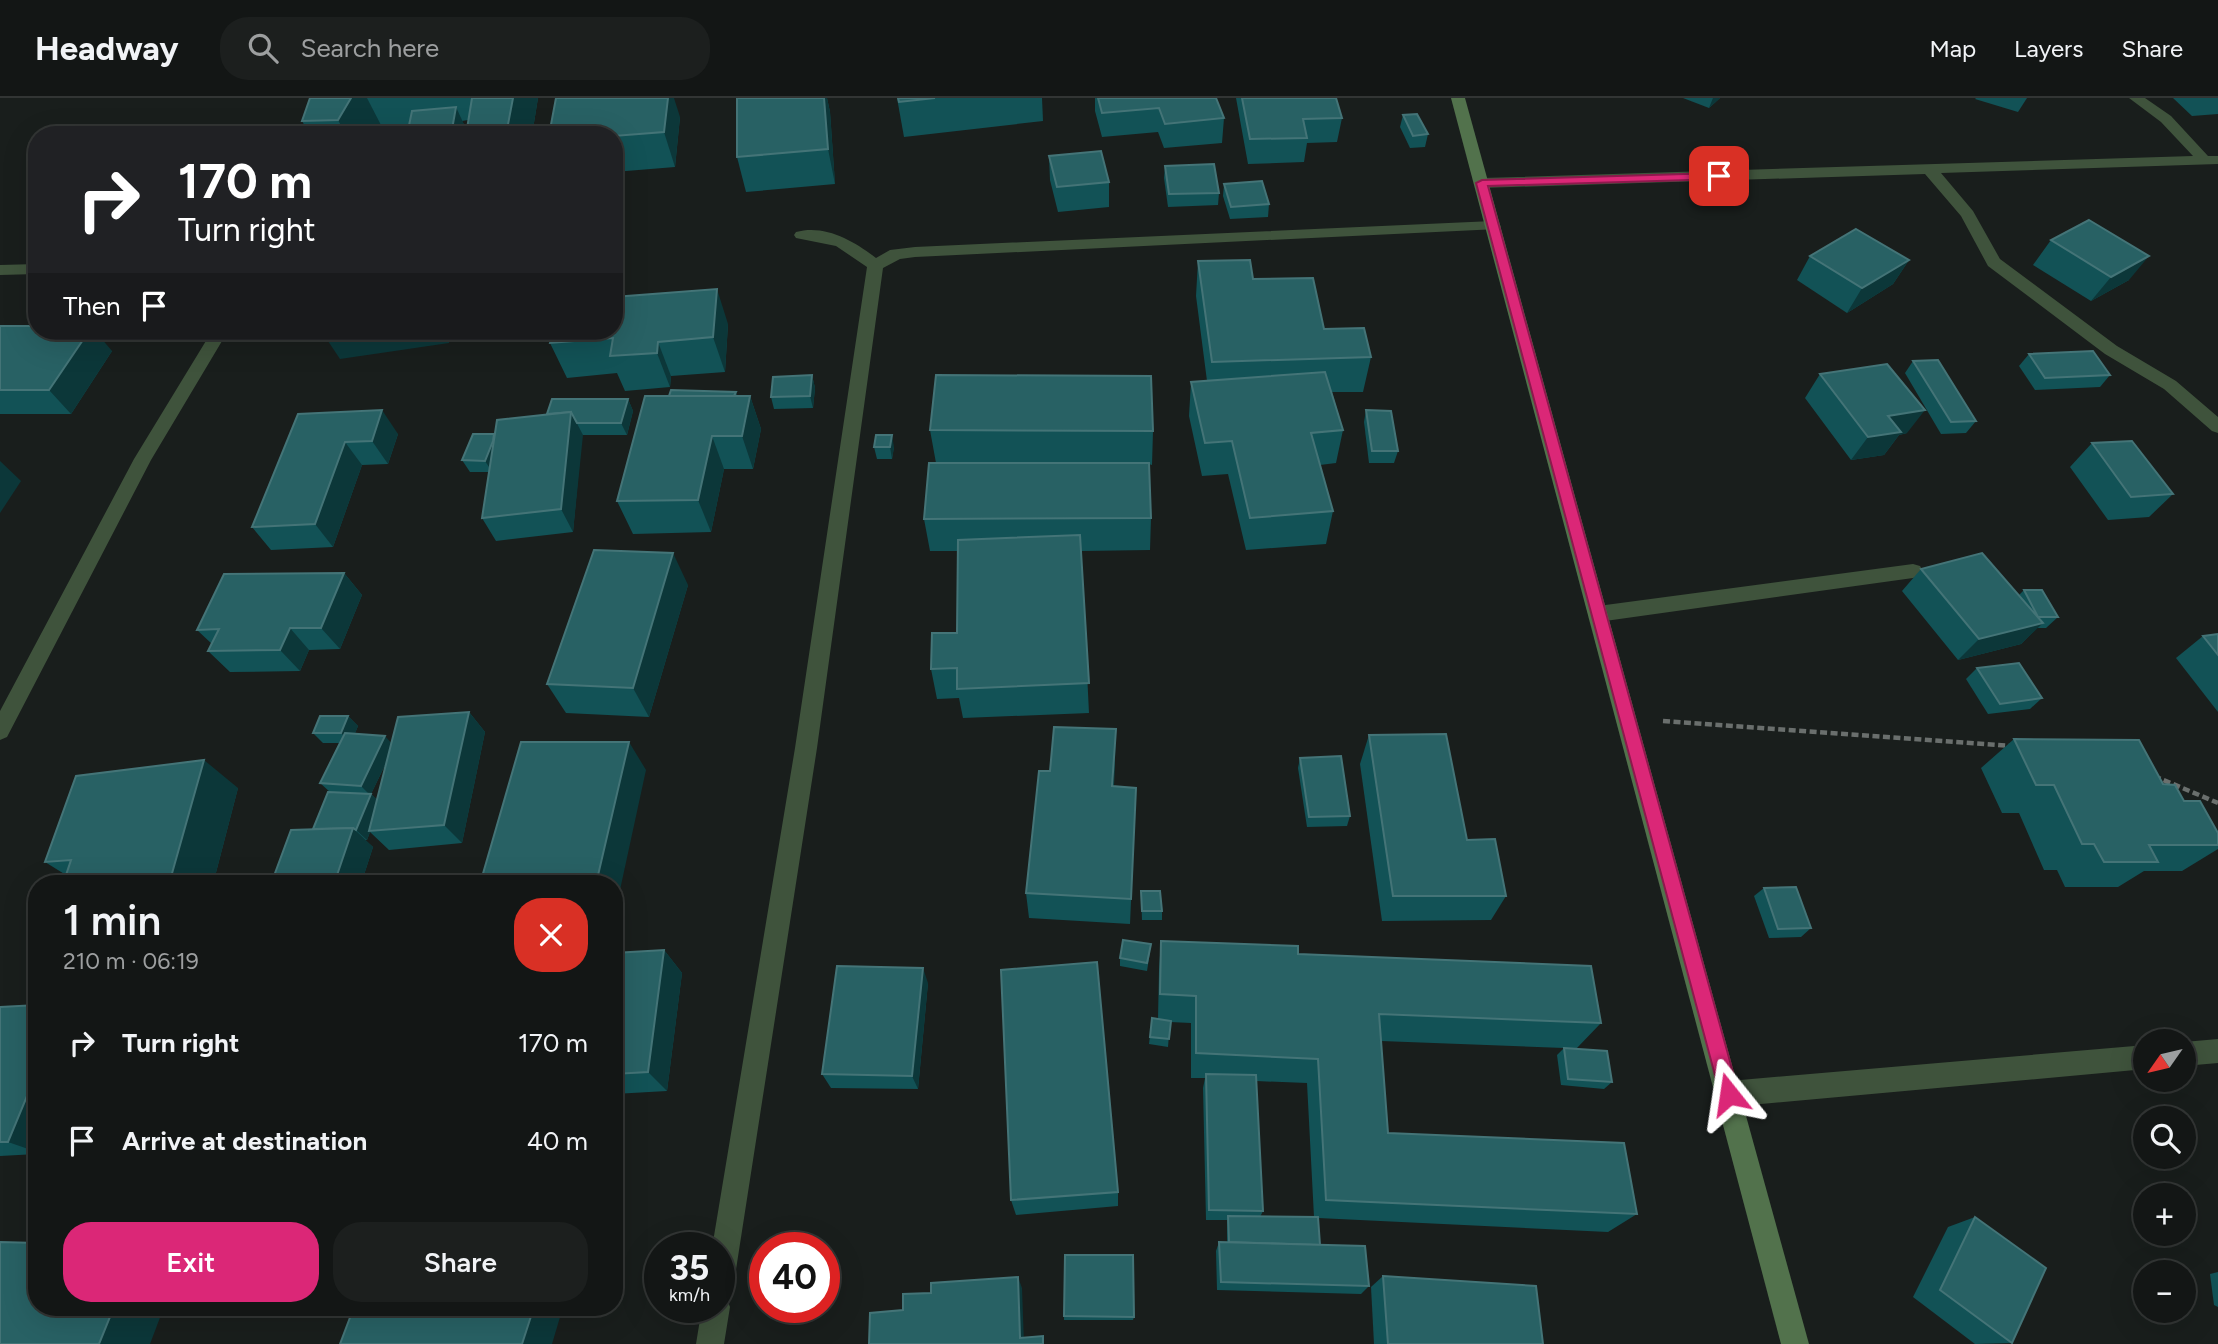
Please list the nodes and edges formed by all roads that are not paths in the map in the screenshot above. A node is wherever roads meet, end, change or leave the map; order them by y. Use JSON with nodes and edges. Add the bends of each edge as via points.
{"nodes":[{"id":1,"x":1458,"y":98,"type":"edge"},
{"id":2,"x":2136,"y":98,"type":"edge"},
{"id":3,"x":2212,"y":161,"type":"edge"},
{"id":4,"x":1930,"y":170,"type":"junction"},
{"id":5,"x":1482,"y":183,"type":"junction"},
{"id":6,"x":1493,"y":226,"type":"junction"},
{"id":7,"x":802,"y":235,"type":"dead end"},
{"id":8,"x":875,"y":265,"type":"junction"},
{"id":9,"x":28,"y":269,"type":"edge"},
{"id":10,"x":0,"y":270,"type":"edge"},
{"id":11,"x":215,"y":340,"type":"edge"},
{"id":12,"x":2218,"y":426,"type":"edge"},
{"id":13,"x":1913,"y":571,"type":"dead end"},
{"id":14,"x":1598,"y":614,"type":"junction"},
{"id":15,"x":0,"y":731,"type":"edge"},
{"id":16,"x":2218,"y":1051,"type":"edge"},
{"id":17,"x":2196,"y":1053,"type":"edge"},
{"id":18,"x":2133,"y":1059,"type":"edge"},
{"id":19,"x":1729,"y":1094,"type":"junction"},
{"id":20,"x":728,"y":1232,"type":"edge"},
{"id":21,"x":713,"y":1323,"type":"edge"},
{"id":22,"x":710,"y":1344,"type":"edge"},
{"id":23,"x":1796,"y":1344,"type":"edge"}],
"edges":[{"from":1,"to":5,"type":"street"},
{"from":2,"to":3,"type":"street"},
{"from":3,"to":4,"type":"street"},
{"from":4,"to":5,"type":"street"},
{"from":4,"to":12,"type":"street","via":[[1968,214],[1994,262],[2111,350],[2170,385]]},
{"from":5,"to":6,"type":"street"},
{"from":6,"to":8,"type":"street","via":[[915,252]]},
{"from":6,"to":14,"type":"street"},
{"from":7,"to":8,"type":"street","via":[[824,235],[848,244]]},
{"from":8,"to":20,"type":"street","via":[[806,748]]},
{"from":9,"to":10,"type":"street"},
{"from":11,"to":15,"type":"street","via":[[143,459]]},
{"from":13,"to":14,"type":"street"},
{"from":14,"to":19,"type":"street"},
{"from":16,"to":17,"type":"street"},
{"from":18,"to":19,"type":"street"},
{"from":19,"to":23,"type":"street"},
{"from":21,"to":22,"type":"street"}]}
